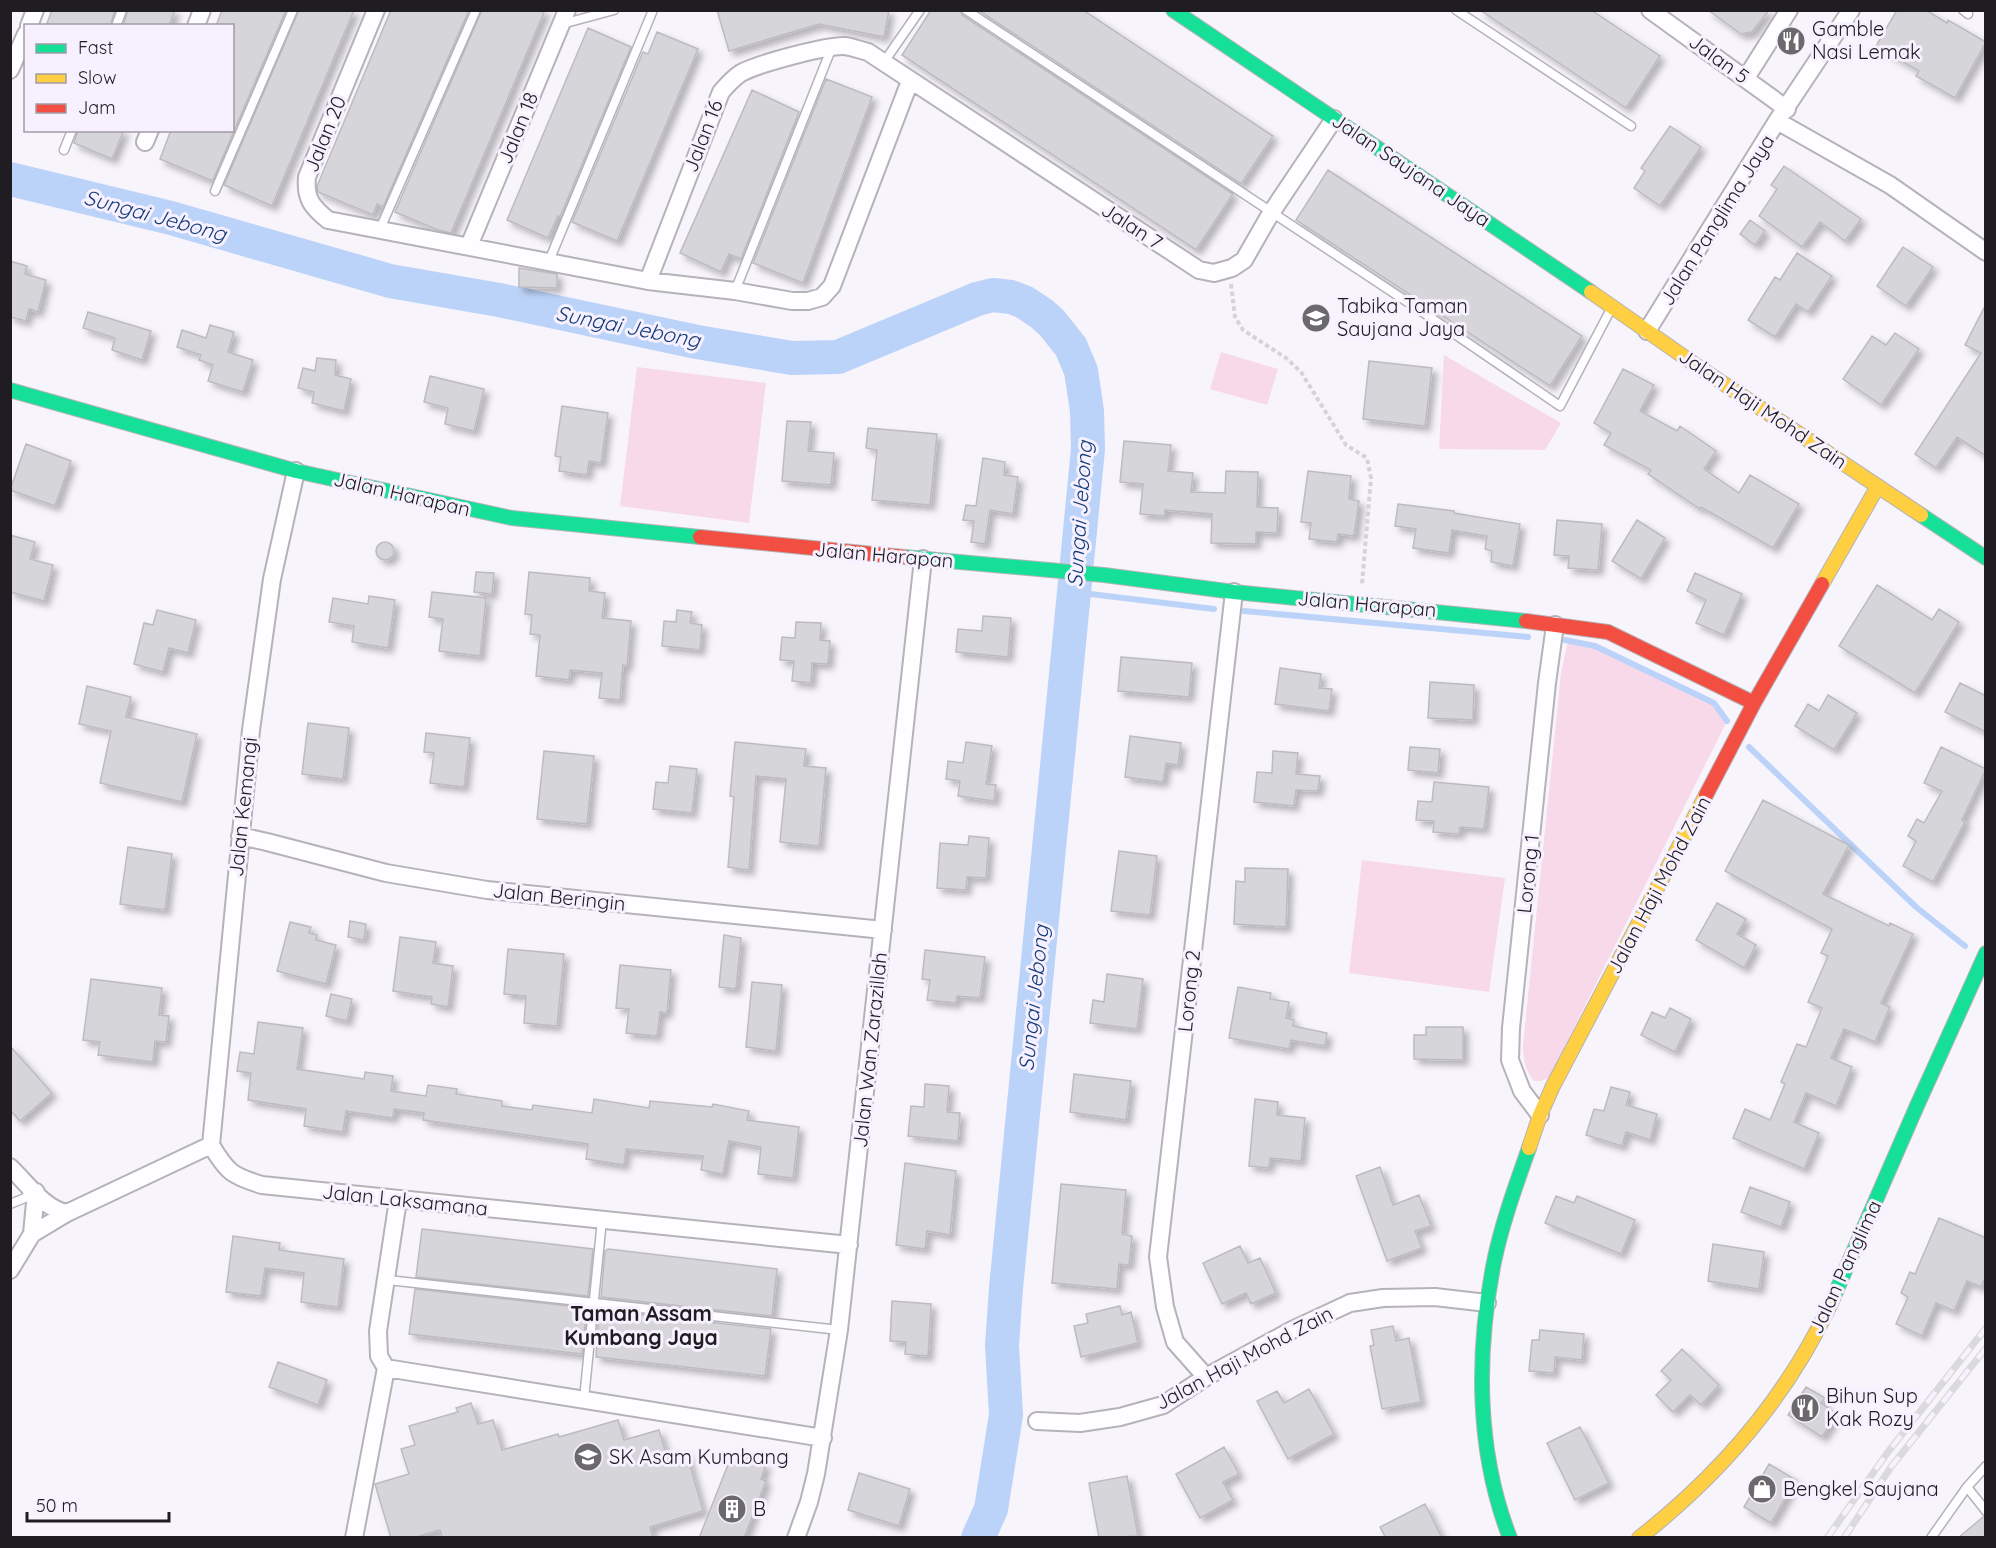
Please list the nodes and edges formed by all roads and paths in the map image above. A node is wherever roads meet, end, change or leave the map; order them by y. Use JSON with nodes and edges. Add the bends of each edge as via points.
{"nodes":[{"id":1,"x":293,"y":10,"type":"edge"},
{"id":2,"x":376,"y":10,"type":"edge"},
{"id":3,"x":476,"y":10,"type":"edge"},
{"id":4,"x":614,"y":10,"type":"edge"},
{"id":5,"x":653,"y":10,"type":"edge"},
{"id":6,"x":920,"y":10,"type":"edge"},
{"id":7,"x":966,"y":10,"type":"edge"},
{"id":8,"x":1173,"y":10,"type":"edge"},
{"id":9,"x":1456,"y":10,"type":"edge"},
{"id":10,"x":1650,"y":10,"type":"edge"},
{"id":11,"x":1789,"y":10,"type":"edge"},
{"id":12,"x":1851,"y":10,"type":"edge"},
{"id":13,"x":564,"y":17,"type":"edge"},
{"id":14,"x":24,"y":38,"type":"edge"},
{"id":15,"x":832,"y":46,"type":"junction"},
{"id":16,"x":884,"y":63,"type":"junction"},
{"id":17,"x":10,"y":70,"type":"edge"},
{"id":18,"x":1746,"y":78,"type":"junction"},
{"id":19,"x":910,"y":81,"type":"junction"},
{"id":20,"x":1782,"y":115,"type":"junction"},
{"id":21,"x":1334,"y":119,"type":"junction"},
{"id":22,"x":1631,"y":126,"type":"dead end"},
{"id":23,"x":71,"y":132,"type":"edge"},
{"id":24,"x":64,"y":150,"type":"dead end"},
{"id":25,"x":215,"y":191,"type":"dead end"},
{"id":26,"x":1271,"y":213,"type":"junction"},
{"id":27,"x":380,"y":229,"type":"junction"},
{"id":28,"x":469,"y":246,"type":"junction"},
{"id":29,"x":1986,"y":252,"type":"edge"},
{"id":30,"x":549,"y":261,"type":"junction"},
{"id":31,"x":1232,"y":268,"type":"junction"},
{"id":32,"x":648,"y":281,"type":"junction"},
{"id":33,"x":735,"y":291,"type":"junction"},
{"id":34,"x":1612,"y":306,"type":"junction"},
{"id":35,"x":1647,"y":332,"type":"junction"},
{"id":36,"x":10,"y":390,"type":"edge"},
{"id":37,"x":296,"y":471,"type":"junction"},
{"id":38,"x":1878,"y":486,"type":"junction"},
{"id":39,"x":1986,"y":558,"type":"edge"},
{"id":40,"x":923,"y":559,"type":"junction"},
{"id":41,"x":1234,"y":592,"type":"junction"},
{"id":42,"x":1361,"y":592,"type":"dead end"},
{"id":43,"x":1555,"y":625,"type":"junction"},
{"id":44,"x":1754,"y":703,"type":"junction"},
{"id":45,"x":240,"y":836,"type":"junction"},
{"id":46,"x":883,"y":930,"type":"junction"},
{"id":47,"x":1986,"y":952,"type":"edge"},
{"id":48,"x":1540,"y":1115,"type":"junction"},
{"id":49,"x":211,"y":1145,"type":"junction"},
{"id":50,"x":10,"y":1167,"type":"edge"},
{"id":51,"x":34,"y":1190,"type":"junction"},
{"id":52,"x":398,"y":1200,"type":"junction"},
{"id":53,"x":10,"y":1204,"type":"edge"},
{"id":54,"x":67,"y":1213,"type":"junction"},
{"id":55,"x":602,"y":1220,"type":"junction"},
{"id":56,"x":32,"y":1234,"type":"junction"},
{"id":57,"x":849,"y":1245,"type":"junction"},
{"id":58,"x":10,"y":1270,"type":"edge"},
{"id":59,"x":388,"y":1280,"type":"junction"},
{"id":60,"x":594,"y":1302,"type":"junction"},
{"id":61,"x":1487,"y":1303,"type":"junction"},
{"id":62,"x":839,"y":1330,"type":"junction"},
{"id":63,"x":386,"y":1368,"type":"junction"},
{"id":64,"x":1206,"y":1377,"type":"junction"},
{"id":65,"x":584,"y":1399,"type":"junction"},
{"id":66,"x":1037,"y":1421,"type":"dead end"},
{"id":67,"x":823,"y":1438,"type":"junction"},
{"id":68,"x":1986,"y":1466,"type":"edge"},
{"id":69,"x":1967,"y":1487,"type":"junction"},
{"id":70,"x":1986,"y":1511,"type":"edge"},
{"id":71,"x":354,"y":1538,"type":"edge"},
{"id":72,"x":796,"y":1538,"type":"edge"},
{"id":73,"x":1510,"y":1538,"type":"edge"},
{"id":74,"x":1639,"y":1538,"type":"edge"},
{"id":75,"x":1931,"y":1538,"type":"edge"}],
"edges":[{"from":1,"to":25,"type":"lane"},
{"from":2,"to":27,"type":"street","name":"Jalan 20","via":[[307,177],[305,191],[315,209],[328,220]]},
{"from":3,"to":27,"type":"lane"},
{"from":4,"to":13,"type":"lane"},
{"from":5,"to":30,"type":"lane"},
{"from":6,"to":16,"type":"lane"},
{"from":7,"to":26,"type":"lane"},
{"from":8,"to":21,"type":"street","name":"Jalan Saujana Jaya"},
{"from":9,"to":22,"type":"lane"},
{"from":10,"to":18,"type":"street","name":"Jalan 5","via":[[1669,19]]},
{"from":11,"to":18,"type":"street"},
{"from":12,"to":20,"type":"street","name":"Jalan Panglima Jaya"},
{"from":13,"to":28,"type":"street","name":"Jalan 18"},
{"from":14,"to":17,"type":"street"},
{"from":15,"to":16,"type":"street","name":"Jalan 16","via":[[868,52]]},
{"from":15,"to":32,"type":"street","name":"Jalan 16","via":[[742,72],[721,92]]},
{"from":15,"to":33,"type":"lane"},
{"from":16,"to":19,"type":"street","name":"Jalan 7"},
{"from":18,"to":20,"type":"street","name":"Jalan 5"},
{"from":19,"to":31,"type":"street","name":"Jalan 7","via":[[1199,270],[1214,273]]},
{"from":19,"to":33,"type":"street","name":"Jalan 20","via":[[832,286],[822,297],[808,301]]},
{"from":20,"to":29,"type":"street","name":"Jalan 5"},
{"from":20,"to":35,"type":"street","name":"Jalan Panglima Jaya"},
{"from":21,"to":26,"type":"street"},
{"from":21,"to":34,"type":"street","name":"Jalan Saujana Jaya"},
{"from":23,"to":24,"type":"lane"},
{"from":26,"to":31,"type":"street","via":[[1244,260]]},
{"from":26,"to":34,"type":"lane","via":[[1560,406]]},
{"from":27,"to":28,"type":"street","name":"Jalan 20"},
{"from":28,"to":30,"type":"street","name":"Jalan 20"},
{"from":30,"to":32,"type":"street","name":"Jalan 20"},
{"from":31,"to":42,"type":"path","via":[[1235,317],[1243,330],[1301,372],[1346,445],[1367,458],[1371,478]]},
{"from":32,"to":33,"type":"street","name":"Jalan 20"},
{"from":34,"to":35,"type":"street","name":"Jalan Saujana Jaya"},
{"from":35,"to":38,"type":"street","name":"Jalan Haji Mohd Zain"},
{"from":36,"to":37,"type":"street","name":"Jalan Harapan"},
{"from":37,"to":40,"type":"street","name":"Jalan Harapan","via":[[512,518]]},
{"from":37,"to":45,"type":"street","name":"Jalan Kemangi","via":[[267,615]]},
{"from":38,"to":39,"type":"street","name":"Jalan Haji Mohd Zain"},
{"from":38,"to":44,"type":"street","name":"Jalan Haji Mohd Zain"},
{"from":40,"to":41,"type":"street","name":"Jalan Harapan","via":[[1104,574]]},
{"from":40,"to":46,"type":"street","name":"Jalan Wan Zarazillah"},
{"from":41,"to":43,"type":"street","name":"Jalan Harapan"},
{"from":41,"to":64,"type":"street","name":"Lorong 2","via":[[1158,1257],[1175,1342]]},
{"from":43,"to":44,"type":"street","name":"Jalan Harapan","via":[[1608,632]]},
{"from":43,"to":48,"type":"street","name":"Lorong 1","via":[[1510,1060],[1522,1091]]},
{"from":44,"to":48,"type":"street","name":"Jalan Haji Mohd Zain"},
{"from":45,"to":46,"type":"street","name":"Jalan Beringin","via":[[386,873],[487,890]]},
{"from":45,"to":49,"type":"street","name":"Jalan Kemangi"},
{"from":46,"to":57,"type":"street","name":"Jalan Wan Zarazillah"},
{"from":47,"to":74,"type":"street","name":"Jalan Panglima","via":[[1847,1268],[1779,1396],[1697,1490]]},
{"from":48,"to":61,"type":"street","name":"Jalan Haji Mohd Zain","via":[[1507,1213]]},
{"from":49,"to":52,"type":"street","name":"Jalan Laksamana","via":[[236,1177],[262,1185]]},
{"from":49,"to":54,"type":"street"},
{"from":50,"to":51,"type":"street"},
{"from":51,"to":53,"type":"lane"},
{"from":51,"to":54,"type":"street","via":[[53,1208]]},
{"from":51,"to":56,"type":"street"},
{"from":52,"to":55,"type":"street","name":"Jalan Laksamana"},
{"from":52,"to":59,"type":"street"},
{"from":54,"to":56,"type":"street"},
{"from":55,"to":57,"type":"street","name":"Jalan Laksamana"},
{"from":55,"to":60,"type":"lane"},
{"from":56,"to":58,"type":"street"},
{"from":57,"to":62,"type":"street","name":"Jalan Wan Zarazillah"},
{"from":59,"to":60,"type":"lane"},
{"from":59,"to":63,"type":"street","via":[[378,1331],[379,1356]]},
{"from":60,"to":62,"type":"lane"},
{"from":60,"to":65,"type":"lane"},
{"from":61,"to":64,"type":"street","name":"Jalan Haji Mohd Zain","via":[[1435,1297],[1350,1303]]},
{"from":61,"to":73,"type":"street","name":"Jalan Haji Mohd Zain","via":[[1483,1351],[1488,1463]]},
{"from":62,"to":67,"type":"street","name":"Jalan Wan Zarazillah"},
{"from":63,"to":65,"type":"street"},
{"from":63,"to":71,"type":"street"},
{"from":64,"to":66,"type":"street","name":"Jalan Haji Mohd Zain","via":[[1163,1405],[1131,1414],[1080,1423]]},
{"from":65,"to":67,"type":"street"},
{"from":67,"to":72,"type":"street","name":"Jalan Wan Zarazillah","via":[[809,1502]]},
{"from":68,"to":69,"type":"lane"},
{"from":69,"to":70,"type":"lane"},
{"from":69,"to":75,"type":"lane"}]}
